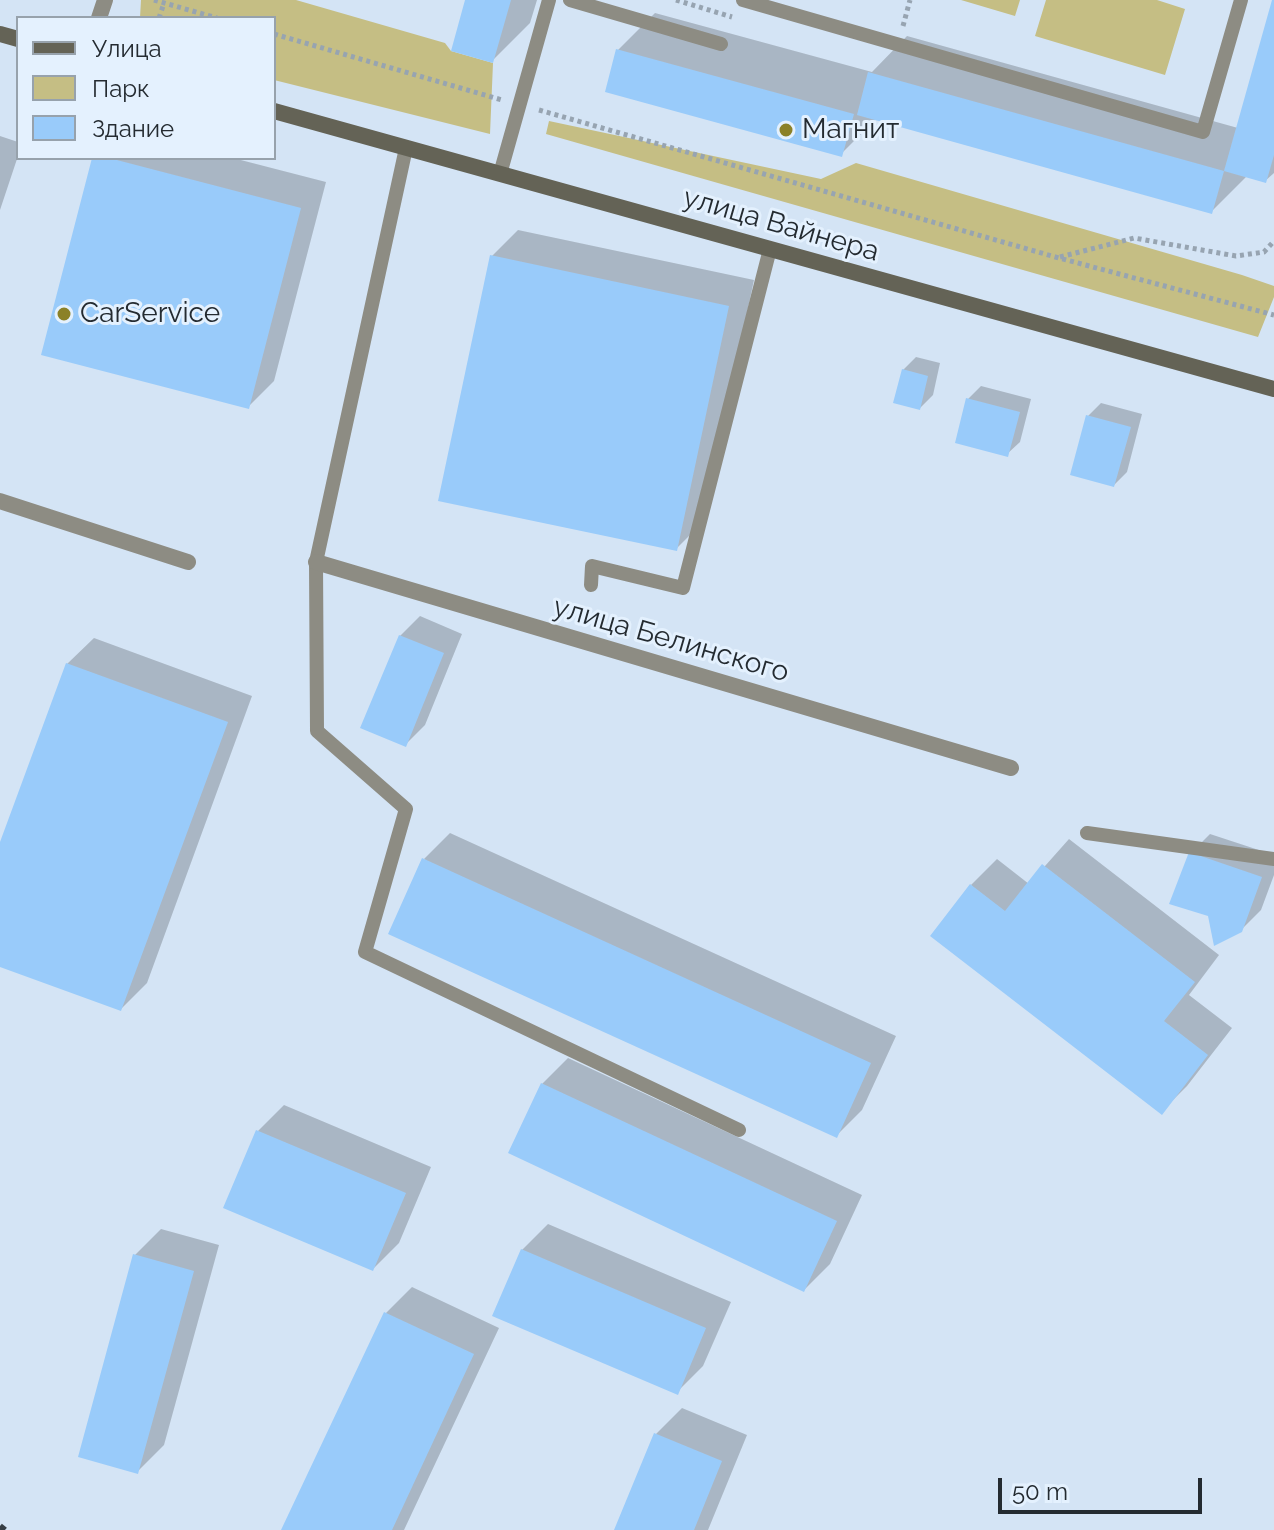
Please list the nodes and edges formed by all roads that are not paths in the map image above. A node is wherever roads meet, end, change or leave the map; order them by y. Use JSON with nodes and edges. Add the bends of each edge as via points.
{"nodes":[{"id":1,"x":549,"y":0,"type":"edge"},
{"id":2,"x":570,"y":0,"type":"edge"},
{"id":3,"x":743,"y":0,"type":"edge"},
{"id":4,"x":1241,"y":0,"type":"edge"},
{"id":5,"x":721,"y":44,"type":"dead end"},
{"id":6,"x":276,"y":112,"type":"edge"},
{"id":7,"x":406,"y":148,"type":"junction"},
{"id":8,"x":500,"y":174,"type":"junction"},
{"id":9,"x":770,"y":249,"type":"junction"},
{"id":10,"x":1274,"y":389,"type":"edge"},
{"id":11,"x":0,"y":501,"type":"edge"},
{"id":12,"x":188,"y":562,"type":"dead end"},
{"id":13,"x":316,"y":562,"type":"junction"},
{"id":14,"x":591,"y":585,"type":"dead end"},
{"id":15,"x":1011,"y":768,"type":"dead end"},
{"id":16,"x":1087,"y":833,"type":"dead end"},
{"id":17,"x":1274,"y":859,"type":"edge"},
{"id":18,"x":739,"y":1130,"type":"dead end"}],
"edges":[{"from":1,"to":8,"type":"lane"},
{"from":2,"to":5,"type":"lane"},
{"from":3,"to":4,"type":"lane","via":[[1203,132]]},
{"from":6,"to":7,"type":"main road","name":"улица Вайнера"},
{"from":7,"to":8,"type":"main road","name":"улица Вайнера"},
{"from":7,"to":13,"type":"lane"},
{"from":8,"to":9,"type":"main road","name":"улица Вайнера"},
{"from":9,"to":10,"type":"main road","name":"улица Вайнера"},
{"from":9,"to":14,"type":"lane","via":[[683,588],[592,566]]},
{"from":11,"to":12,"type":"street"},
{"from":13,"to":15,"type":"street","name":"улица Белинского"},
{"from":13,"to":18,"type":"lane","via":[[317,731],[406,809],[365,952]]},
{"from":16,"to":17,"type":"lane"}]}
